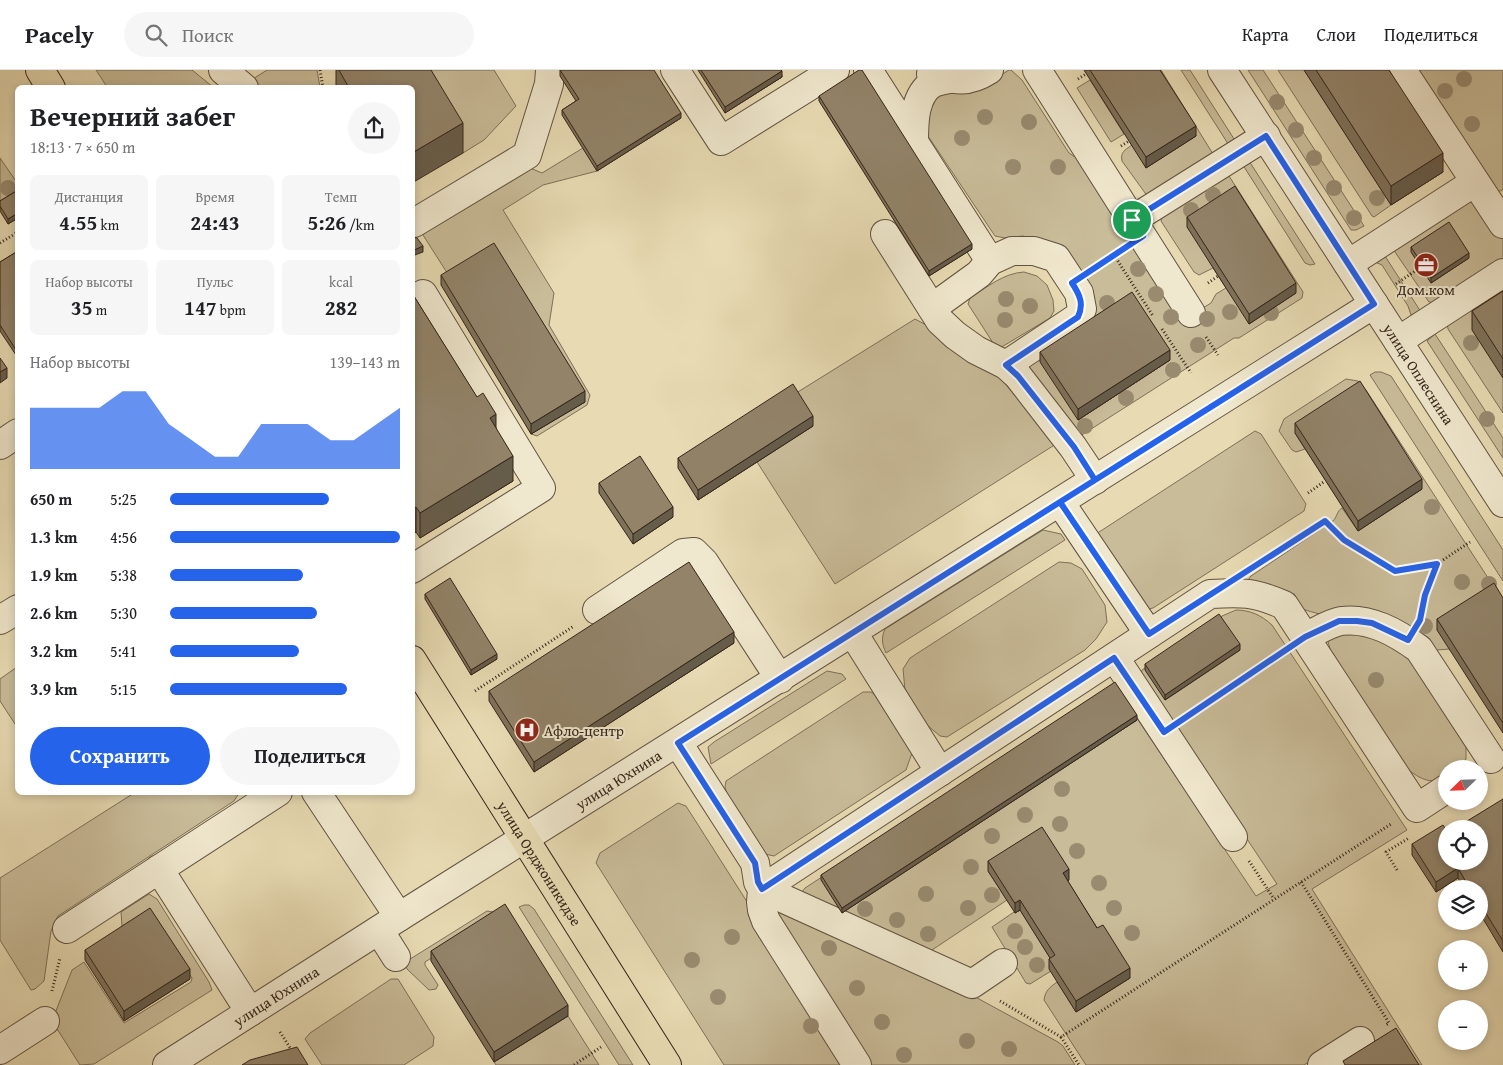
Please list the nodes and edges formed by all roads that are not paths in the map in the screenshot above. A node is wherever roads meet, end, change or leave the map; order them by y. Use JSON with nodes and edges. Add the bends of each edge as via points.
{"nodes":[{"id":1,"x":40,"y":70,"type":"edge"},
{"id":2,"x":223,"y":70,"type":"edge"},
{"id":3,"x":550,"y":70,"type":"edge"},
{"id":4,"x":675,"y":70,"type":"edge"},
{"id":5,"x":835,"y":70,"type":"edge"},
{"id":6,"x":868,"y":70,"type":"edge"},
{"id":7,"x":989,"y":70,"type":"edge"},
{"id":8,"x":1037,"y":70,"type":"edge"},
{"id":9,"x":1222,"y":70,"type":"edge"},
{"id":10,"x":1402,"y":70,"type":"edge"},
{"id":11,"x":937,"y":74,"type":"edge"},
{"id":12,"x":803,"y":78,"type":"edge"},
{"id":13,"x":49,"y":85,"type":"edge"},
{"id":14,"x":240,"y":85,"type":"edge"},
{"id":15,"x":1266,"y":136,"type":"junction"},
{"id":16,"x":914,"y":142,"type":"junction"},
{"id":17,"x":1475,"y":182,"type":"junction"},
{"id":18,"x":1500,"y":214,"type":"edge"},
{"id":19,"x":415,"y":222,"type":"edge"},
{"id":20,"x":1138,"y":228,"type":"junction"},
{"id":21,"x":885,"y":234,"type":"dead end"},
{"id":22,"x":990,"y":261,"type":"junction"},
{"id":23,"x":1348,"y":264,"type":"junction"},
{"id":24,"x":1503,"y":273,"type":"edge"},
{"id":25,"x":423,"y":294,"type":"dead end"},
{"id":26,"x":1384,"y":295,"type":"junction"},
{"id":27,"x":932,"y":308,"type":"junction"},
{"id":28,"x":1191,"y":313,"type":"dead end"},
{"id":29,"x":1398,"y":341,"type":"junction"},
{"id":30,"x":1006,"y":365,"type":"junction"},
{"id":31,"x":15,"y":435,"type":"edge"},
{"id":32,"x":0,"y":445,"type":"edge"},
{"id":33,"x":1095,"y":480,"type":"junction"},
{"id":34,"x":1060,"y":502,"type":"junction"},
{"id":35,"x":1503,"y":503,"type":"edge"},
{"id":36,"x":415,"y":567,"type":"edge"},
{"id":37,"x":597,"y":610,"type":"road end"},
{"id":38,"x":15,"y":611,"type":"edge"},
{"id":39,"x":0,"y":620,"type":"edge"},
{"id":40,"x":853,"y":633,"type":"junction"},
{"id":41,"x":1149,"y":634,"type":"junction"},
{"id":42,"x":1305,"y":637,"type":"junction"},
{"id":43,"x":1114,"y":658,"type":"junction"},
{"id":44,"x":415,"y":665,"type":"edge"},
{"id":45,"x":780,"y":679,"type":"junction"},
{"id":46,"x":678,"y":743,"type":"junction"},
{"id":47,"x":1490,"y":760,"type":"edge"},
{"id":48,"x":940,"y":772,"type":"junction"},
{"id":49,"x":1438,"y":794,"type":"edge"},
{"id":50,"x":273,"y":795,"type":"edge"},
{"id":51,"x":318,"y":795,"type":"edge"},
{"id":52,"x":1233,"y":837,"type":"road end"},
{"id":53,"x":525,"y":839,"type":"junction"},
{"id":54,"x":159,"y":869,"type":"junction"},
{"id":55,"x":762,"y":889,"type":"junction"},
{"id":56,"x":389,"y":923,"type":"junction"},
{"id":57,"x":67,"y":928,"type":"road end"},
{"id":58,"x":396,"y":957,"type":"dead end"},
{"id":59,"x":1003,"y":963,"type":"dead end"},
{"id":60,"x":250,"y":1012,"type":"junction"},
{"id":61,"x":45,"y":1021,"type":"road end"},
{"id":62,"x":1360,"y":1041,"type":"road end"},
{"id":63,"x":0,"y":1050,"type":"edge"},
{"id":64,"x":167,"y":1065,"type":"edge"},
{"id":65,"x":667,"y":1065,"type":"edge"},
{"id":66,"x":857,"y":1065,"type":"edge"},
{"id":67,"x":1322,"y":1065,"type":"edge"}],
"edges":[{"from":1,"to":13,"type":"main road"},
{"from":2,"to":14,"type":"street"},
{"from":3,"to":19,"type":"street","via":[[549,84],[527,155]]},
{"from":4,"to":12,"type":"street","via":[[721,141]]},
{"from":5,"to":12,"type":"street"},
{"from":6,"to":16,"type":"street"},
{"from":7,"to":11,"type":"street","via":[[980,76],[958,81]]},
{"from":8,"to":20,"type":"street"},
{"from":9,"to":15,"type":"street","name":"улица Оплеснина"},
{"from":10,"to":17,"type":"street"},
{"from":11,"to":16,"type":"street","via":[[933,84],[920,97]]},
{"from":15,"to":20,"type":"street"},
{"from":15,"to":23,"type":"street","name":"улица Оплеснина"},
{"from":16,"to":22,"type":"street"},
{"from":17,"to":18,"type":"street"},
{"from":17,"to":23,"type":"street"},
{"from":20,"to":28,"type":"street"},
{"from":21,"to":27,"type":"street"},
{"from":22,"to":27,"type":"street","via":[[979,274]]},
{"from":22,"to":30,"type":"street","via":[[1012,251],[1034,251],[1056,258],[1078,293],[1082,309],[1078,317]]},
{"from":23,"to":26,"type":"street","name":"улица Оплеснина"},
{"from":24,"to":29,"type":"street"},
{"from":25,"to":36,"type":"street","via":[[541,488]]},
{"from":26,"to":29,"type":"street","name":"улица Оплеснина"},
{"from":26,"to":33,"type":"street","name":"улица Юхнина"},
{"from":27,"to":30,"type":"street","via":[[955,335]]},
{"from":29,"to":35,"type":"street","name":"улица Оплеснина"},
{"from":30,"to":33,"type":"street","via":[[1074,447]]},
{"from":31,"to":32,"type":"street"},
{"from":33,"to":34,"type":"street","name":"улица Юхнина"},
{"from":34,"to":40,"type":"street","name":"улица Юхнина"},
{"from":34,"to":41,"type":"street"},
{"from":37,"to":45,"type":"street","via":[[683,553],[694,552],[704,562]]},
{"from":38,"to":39,"type":"street"},
{"from":40,"to":45,"type":"street","name":"улица Юхнина"},
{"from":40,"to":48,"type":"street"},
{"from":41,"to":42,"type":"street","via":[[1210,594],[1238,592],[1264,596],[1284,605]]},
{"from":41,"to":43,"type":"street"},
{"from":42,"to":47,"type":"street","via":[[1339,621],[1357,621],[1372,623],[1408,640],[1420,649]]},
{"from":42,"to":49,"type":"street","via":[[1417,808]]},
{"from":43,"to":48,"type":"street"},
{"from":43,"to":52,"type":"street"},
{"from":44,"to":53,"type":"main road","name":"улица Орджоникидзе"},
{"from":45,"to":46,"type":"street","name":"улица Юхнина"},
{"from":46,"to":53,"type":"street","name":"улица Юхнина"},
{"from":46,"to":55,"type":"street","via":[[755,863]]},
{"from":48,"to":55,"type":"street"},
{"from":50,"to":54,"type":"street"},
{"from":51,"to":56,"type":"street"},
{"from":53,"to":56,"type":"street","name":"улица Юхнина"},
{"from":53,"to":65,"type":"main road","name":"улица Орджоникидзе"},
{"from":54,"to":57,"type":"street"},
{"from":54,"to":60,"type":"street"},
{"from":55,"to":59,"type":"street","via":[[972,984]]},
{"from":55,"to":66,"type":"street","via":[[761,902],[766,921]]},
{"from":56,"to":58,"type":"street"},
{"from":56,"to":60,"type":"street","name":"улица Юхнина"},
{"from":60,"to":64,"type":"street","name":"улица Юхнина"},
{"from":61,"to":63,"type":"street"},
{"from":62,"to":67,"type":"street"}]}
